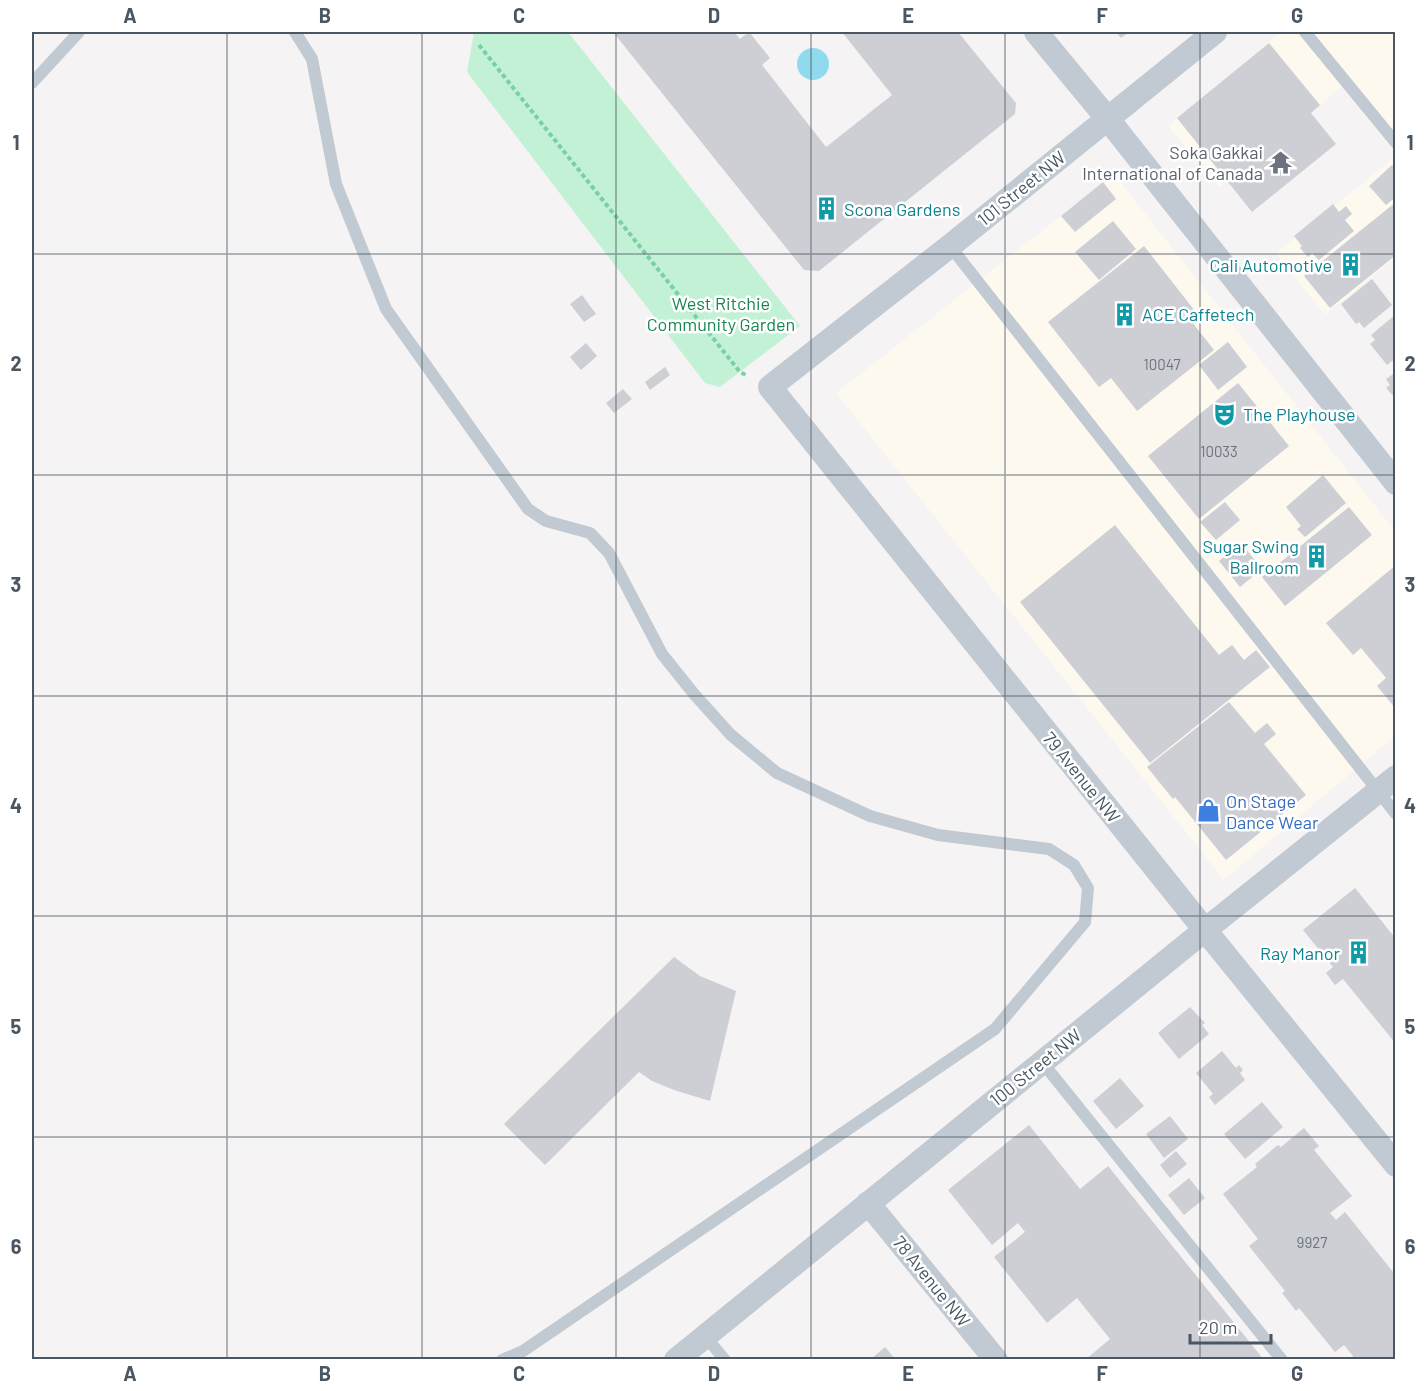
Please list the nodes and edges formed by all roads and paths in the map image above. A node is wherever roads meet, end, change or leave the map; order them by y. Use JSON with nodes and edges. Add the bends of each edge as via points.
{"nodes":[{"id":1,"x":79,"y":32,"type":"edge"},
{"id":2,"x":296,"y":32,"type":"edge"},
{"id":3,"x":1036,"y":32,"type":"edge"},
{"id":4,"x":1215,"y":32,"type":"edge"},
{"id":5,"x":1305,"y":32,"type":"edge"},
{"id":6,"x":479,"y":45,"type":"dead end"},
{"id":7,"x":32,"y":83,"type":"edge"},
{"id":8,"x":1107,"y":118,"type":"junction"},
{"id":9,"x":1395,"y":144,"type":"edge"},
{"id":10,"x":950,"y":246,"type":"junction"},
{"id":11,"x":770,"y":387,"type":"junction"},
{"id":12,"x":1395,"y":483,"type":"edge"},
{"id":13,"x":1387,"y":784,"type":"edge"},
{"id":14,"x":1395,"y":814,"type":"edge"},
{"id":15,"x":1205,"y":930,"type":"junction"},
{"id":16,"x":1042,"y":1062,"type":"junction"},
{"id":17,"x":1395,"y":1165,"type":"edge"},
{"id":18,"x":868,"y":1203,"type":"junction"},
{"id":19,"x":705,"y":1335,"type":"junction"},
{"id":20,"x":526,"y":1355,"type":"edge"},
{"id":21,"x":502,"y":1359,"type":"edge"},
{"id":22,"x":676,"y":1359,"type":"edge"},
{"id":23,"x":724,"y":1359,"type":"edge"},
{"id":24,"x":996,"y":1359,"type":"edge"},
{"id":25,"x":1282,"y":1359,"type":"edge"}],
"edges":[{"from":1,"to":7,"type":"lane"},
{"from":2,"to":20,"type":"lane","via":[[312,58],[336,184],[386,309],[528,509],[546,521],[590,533],[609,553],[662,654],[731,735],[777,773],[870,816],[938,835],[1050,849],[1074,865],[1088,888],[1085,922],[995,1029]]},
{"from":3,"to":8,"type":"street"},
{"from":4,"to":8,"type":"street","name":"101 Street NW"},
{"from":5,"to":9,"type":"lane"},
{"from":6,"to":11,"type":"path","via":[[740,372]]},
{"from":8,"to":10,"type":"street","name":"101 Street NW"},
{"from":8,"to":12,"type":"street"},
{"from":10,"to":11,"type":"street","name":"101 Street NW"},
{"from":10,"to":13,"type":"lane"},
{"from":11,"to":15,"type":"street","name":"79 Avenue NW"},
{"from":13,"to":14,"type":"lane"},
{"from":13,"to":15,"type":"street","name":"100 Street NW"},
{"from":15,"to":16,"type":"street","name":"100 Street NW"},
{"from":15,"to":17,"type":"street","name":"79 Avenue NW"},
{"from":16,"to":18,"type":"street","name":"100 Street NW"},
{"from":16,"to":25,"type":"lane"},
{"from":18,"to":19,"type":"street","name":"100 Street NW"},
{"from":18,"to":24,"type":"street","name":"78 Avenue NW"},
{"from":19,"to":22,"type":"street","name":"100 Street NW"},
{"from":19,"to":23,"type":"lane"},
{"from":20,"to":21,"type":"lane"}]}
